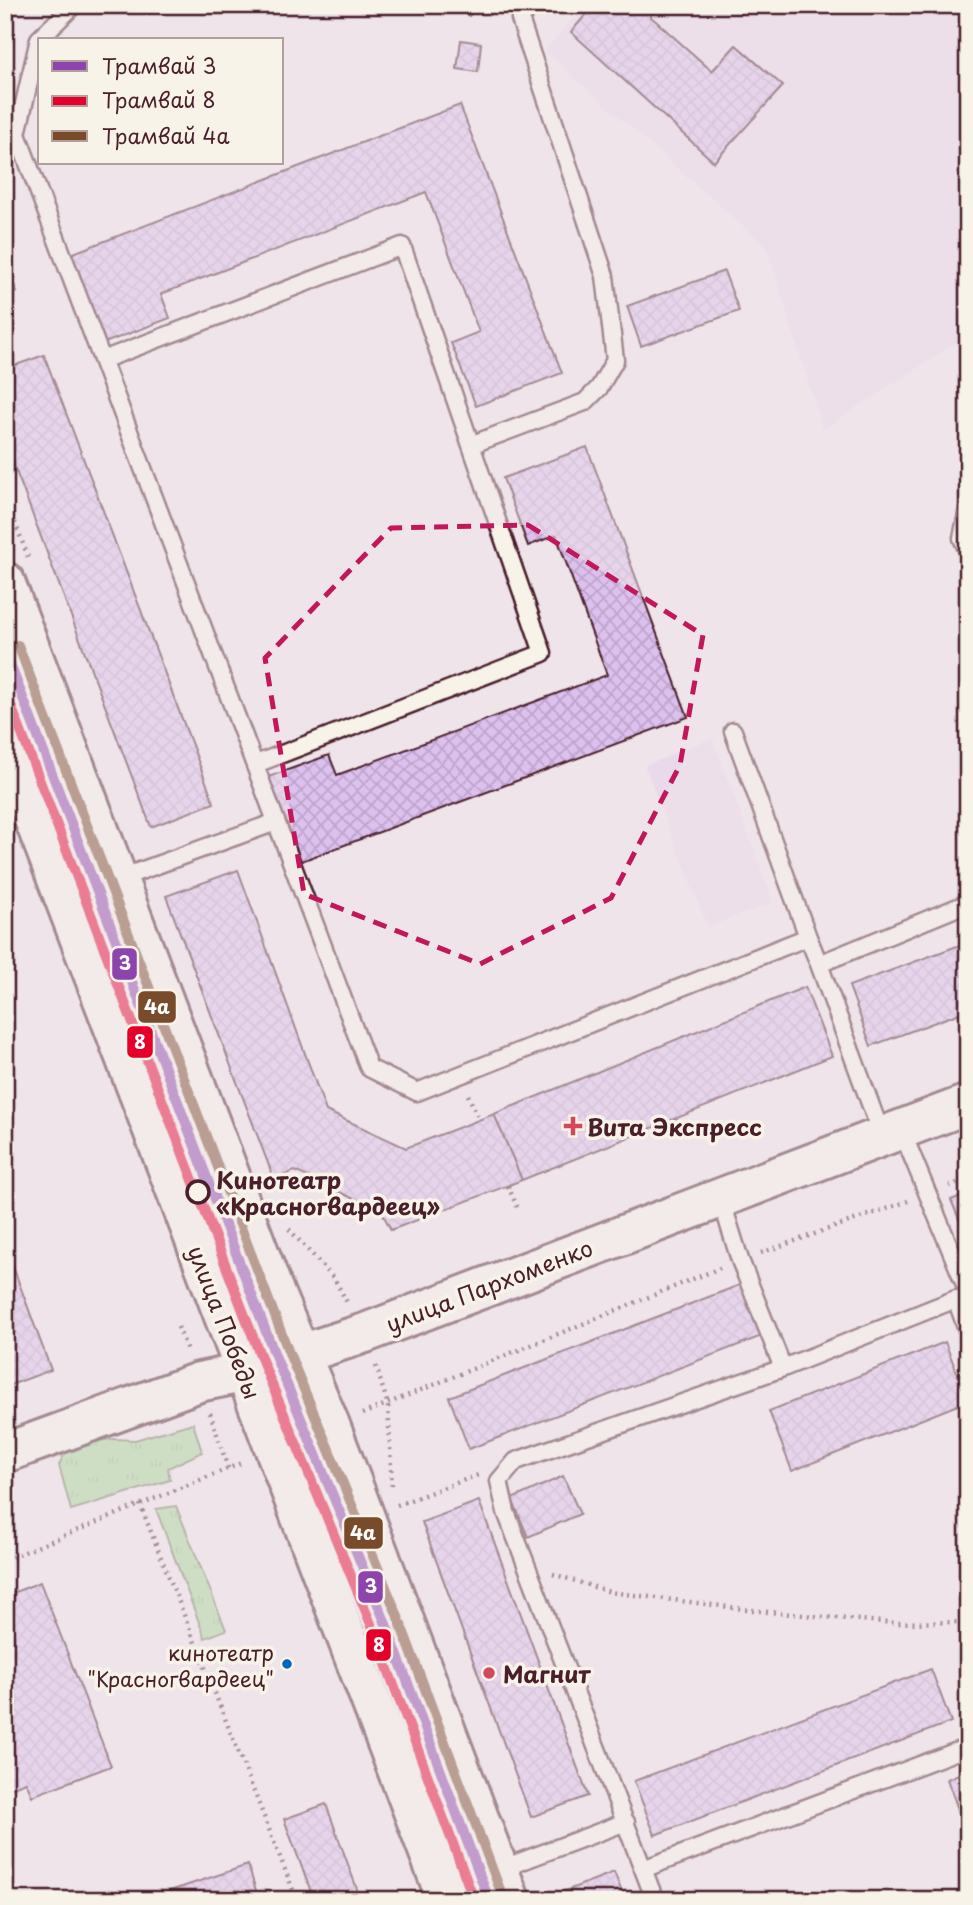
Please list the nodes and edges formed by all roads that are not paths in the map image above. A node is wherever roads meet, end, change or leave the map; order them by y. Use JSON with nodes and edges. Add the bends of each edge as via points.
{"nodes":[{"id":1,"x":74,"y":5,"type":"edge"},
{"id":2,"x":532,"y":5,"type":"edge"},
{"id":3,"x":39,"y":38,"type":"edge"},
{"id":4,"x":38,"y":42,"type":"edge"},
{"id":5,"x":105,"y":359,"type":"junction"},
{"id":6,"x":472,"y":444,"type":"junction"},
{"id":7,"x":968,"y":509,"type":"edge"},
{"id":8,"x":968,"y":551,"type":"edge"},
{"id":9,"x":5,"y":582,"type":"edge"},
{"id":10,"x":733,"y":731,"type":"dead end"},
{"id":11,"x":5,"y":743,"type":"edge"},
{"id":12,"x":256,"y":764,"type":"junction"},
{"id":13,"x":276,"y":822,"type":"junction"},
{"id":14,"x":118,"y":879,"type":"junction"},
{"id":15,"x":968,"y":903,"type":"edge"},
{"id":16,"x":808,"y":937,"type":"junction"},
{"id":17,"x":819,"y":964,"type":"junction"},
{"id":18,"x":968,"y":1104,"type":"edge"},
{"id":19,"x":892,"y":1133,"type":"junction"},
{"id":20,"x":720,"y":1196,"type":"junction"},
{"id":21,"x":964,"y":1295,"type":"edge"},
{"id":22,"x":968,"y":1332,"type":"edge"},
{"id":23,"x":302,"y":1356,"type":"junction"},
{"id":24,"x":783,"y":1368,"type":"junction"},
{"id":25,"x":243,"y":1373,"type":"junction"},
{"id":26,"x":5,"y":1453,"type":"edge"},
{"id":27,"x":968,"y":1747,"type":"edge"},
{"id":28,"x":626,"y":1822,"type":"junction"},
{"id":29,"x":643,"y":1869,"type":"junction"},
{"id":30,"x":504,"y":1885,"type":"edge"},
{"id":31,"x":447,"y":1900,"type":"edge"},
{"id":32,"x":655,"y":1900,"type":"edge"}],
"edges":[{"from":1,"to":3,"type":"lane"},
{"from":2,"to":6,"type":"lane","via":[[520,19],[605,276],[615,360],[585,402]]},
{"from":4,"to":5,"type":"lane","via":[[17,134]]},
{"from":5,"to":6,"type":"lane","via":[[402,246]]},
{"from":5,"to":12,"type":"lane"},
{"from":6,"to":12,"type":"lane","via":[[543,653]]},
{"from":7,"to":8,"type":"lane","via":[[962,538]]},
{"from":9,"to":14,"type":"main road"},
{"from":10,"to":16,"type":"lane"},
{"from":11,"to":25,"type":"main road","name":"улица Победы"},
{"from":12,"to":13,"type":"lane"},
{"from":13,"to":14,"type":"lane"},
{"from":13,"to":16,"type":"lane","via":[[369,1068],[417,1092]]},
{"from":14,"to":23,"type":"main road"},
{"from":15,"to":17,"type":"lane"},
{"from":16,"to":17,"type":"lane"},
{"from":17,"to":19,"type":"lane"},
{"from":18,"to":19,"type":"main road","name":"улица Пархоменко"},
{"from":19,"to":20,"type":"main road","name":"улица Пархоменко"},
{"from":19,"to":21,"type":"lane","via":[[926,1194]]},
{"from":20,"to":23,"type":"main road","name":"улица Пархоменко"},
{"from":20,"to":24,"type":"lane"},
{"from":21,"to":22,"type":"lane"},
{"from":21,"to":24,"type":"lane"},
{"from":23,"to":25,"type":"main road","name":"улица Пархоменко"},
{"from":23,"to":30,"type":"main road"},
{"from":24,"to":28,"type":"lane","via":[[516,1461],[499,1481],[506,1511]]},
{"from":25,"to":26,"type":"main road","name":"улица Пархоменко","via":[[199,1382]]},
{"from":25,"to":31,"type":"main road","name":"улица Победы"},
{"from":27,"to":29,"type":"lane"},
{"from":28,"to":29,"type":"lane"},
{"from":28,"to":30,"type":"lane"},
{"from":29,"to":32,"type":"lane"}]}
